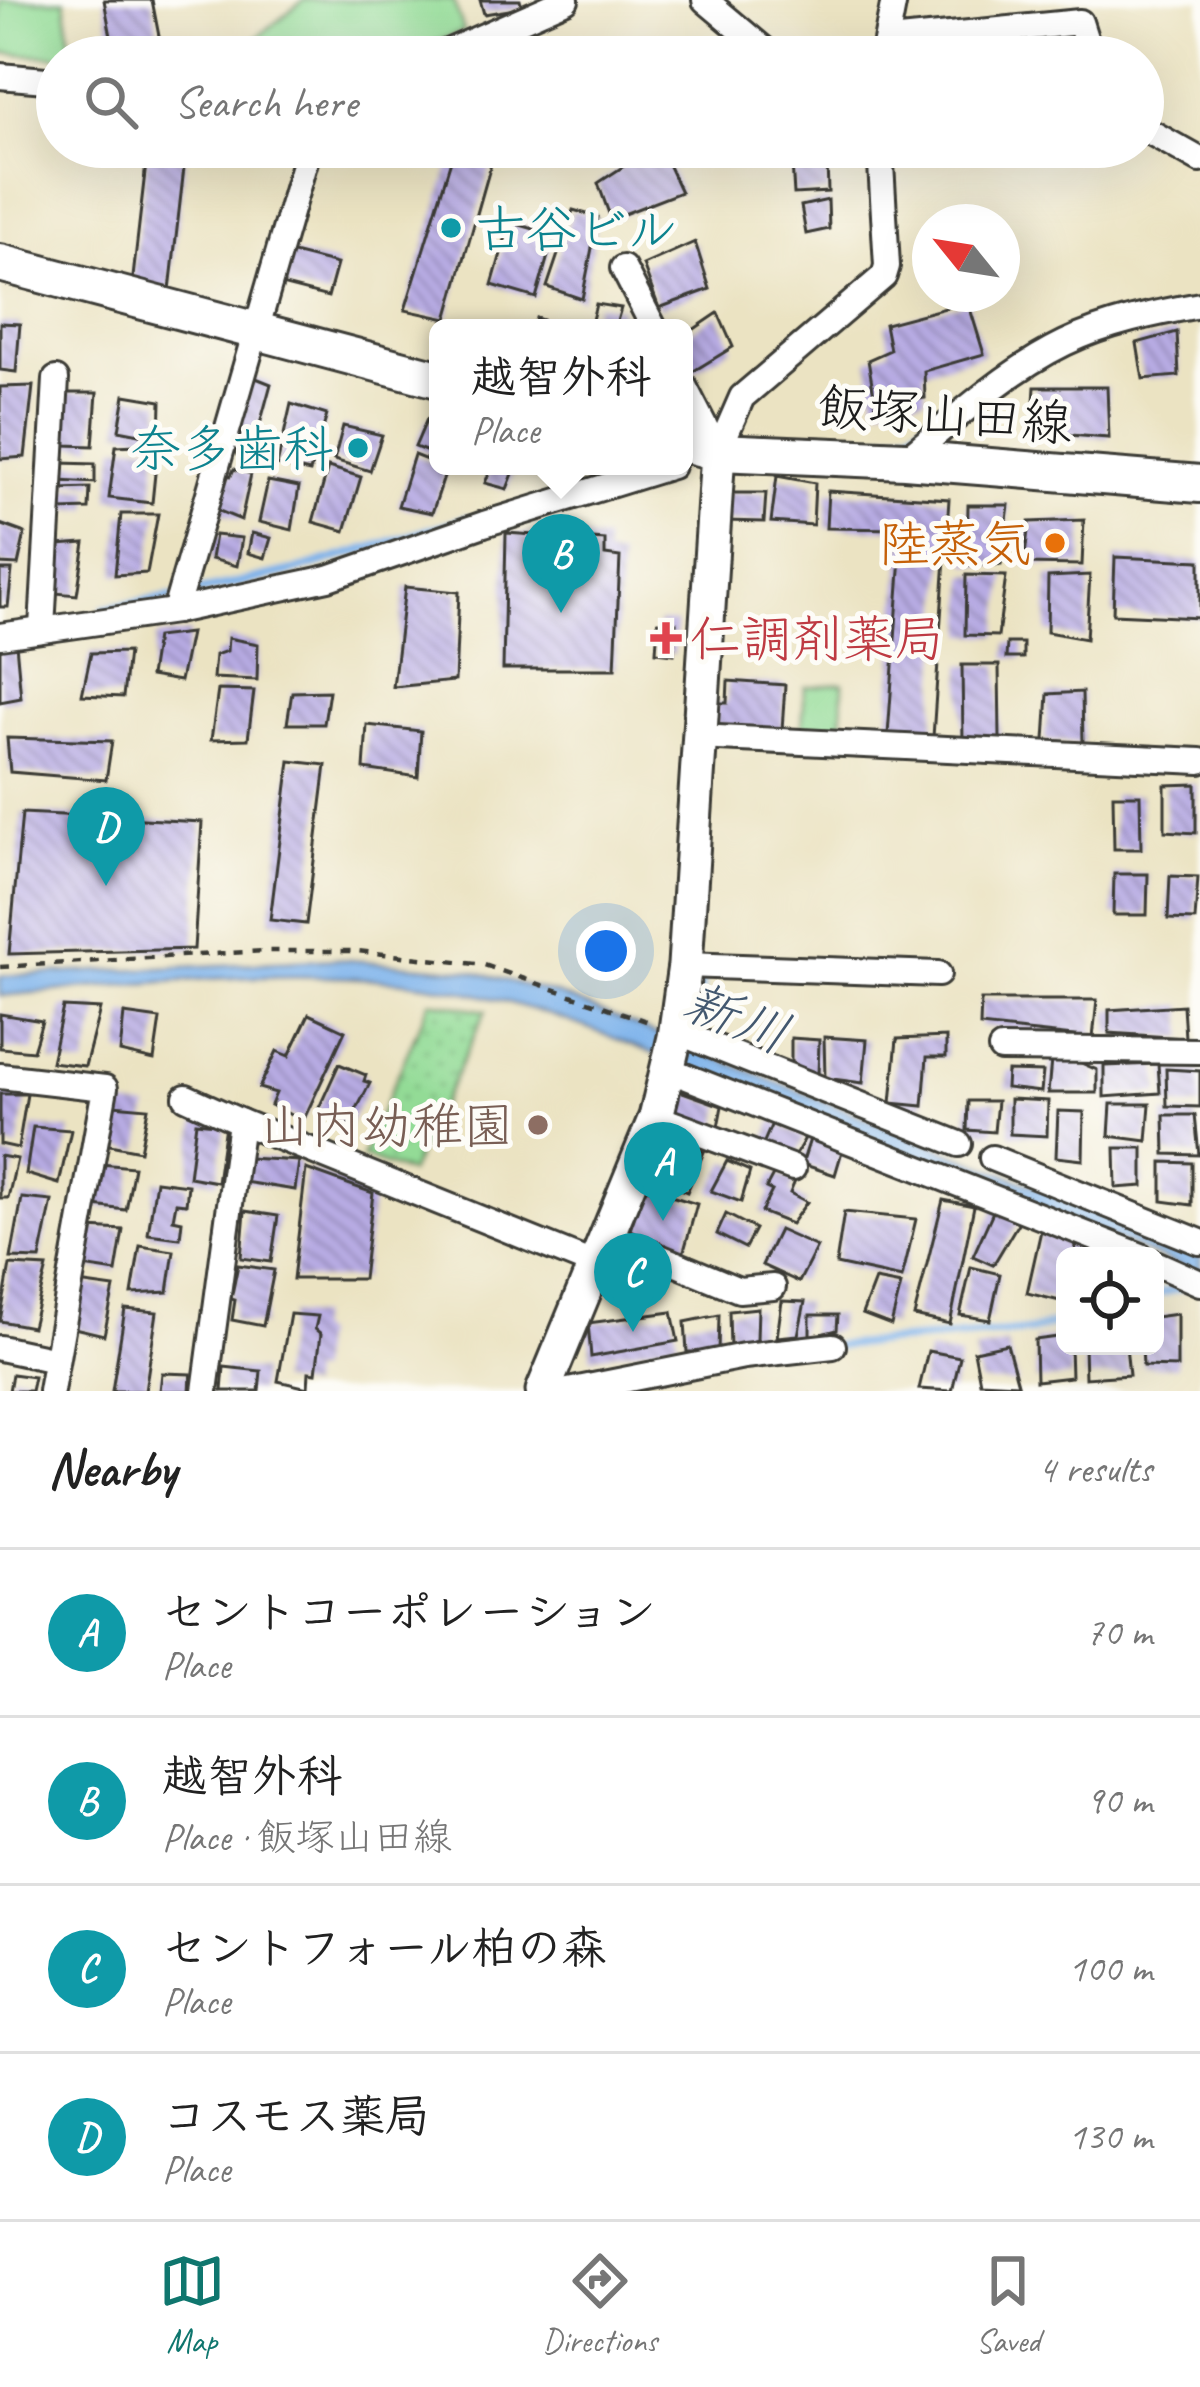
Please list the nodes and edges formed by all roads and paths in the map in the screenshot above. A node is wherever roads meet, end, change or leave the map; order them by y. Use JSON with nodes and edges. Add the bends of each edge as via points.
{"nodes":[{"id":1,"x":566,"y":0,"type":"edge"},
{"id":2,"x":705,"y":0,"type":"edge"},
{"id":3,"x":895,"y":0,"type":"edge"},
{"id":4,"x":484,"y":36,"type":"edge"},
{"id":5,"x":747,"y":36,"type":"edge"},
{"id":6,"x":888,"y":36,"type":"edge"},
{"id":7,"x":979,"y":36,"type":"edge"},
{"id":8,"x":1084,"y":36,"type":"edge"},
{"id":9,"x":0,"y":76,"type":"edge"},
{"id":10,"x":36,"y":79,"type":"edge"},
{"id":11,"x":1164,"y":140,"type":"edge"},
{"id":12,"x":1200,"y":160,"type":"edge"},
{"id":13,"x":303,"y":168,"type":"edge"},
{"id":14,"x":881,"y":168,"type":"edge"},
{"id":15,"x":0,"y":263,"type":"edge"},
{"id":16,"x":623,"y":268,"type":"dead end"},
{"id":17,"x":1200,"y":304,"type":"edge"},
{"id":18,"x":649,"y":319,"type":"edge"},
{"id":19,"x":254,"y":332,"type":"junction"},
{"id":20,"x":429,"y":377,"type":"edge"},
{"id":21,"x":56,"y":379,"type":"dead end"},
{"id":22,"x":695,"y":452,"type":"edge"},
{"id":23,"x":905,"y":460,"type":"junction"},
{"id":24,"x":643,"y":475,"type":"edge"},
{"id":25,"x":1200,"y":484,"type":"edge"},
{"id":26,"x":178,"y":599,"type":"junction"},
{"id":27,"x":42,"y":618,"type":"junction"},
{"id":28,"x":0,"y":636,"type":"edge"},
{"id":29,"x":698,"y":737,"type":"junction"},
{"id":30,"x":1200,"y":761,"type":"edge"},
{"id":31,"x":685,"y":965,"type":"junction"},
{"id":32,"x":0,"y":967,"type":"edge"},
{"id":33,"x":938,"y":974,"type":"dead end"},
{"id":34,"x":1001,"y":1049,"type":"dead end"},
{"id":35,"x":671,"y":1050,"type":"junction"},
{"id":36,"x":1200,"y":1052,"type":"edge"},
{"id":37,"x":0,"y":1076,"type":"edge"},
{"id":38,"x":186,"y":1097,"type":"dead end"},
{"id":39,"x":656,"y":1117,"type":"junction"},
{"id":40,"x":242,"y":1122,"type":"junction"},
{"id":41,"x":959,"y":1144,"type":"dead end"},
{"id":42,"x":992,"y":1158,"type":"dead end"},
{"id":43,"x":793,"y":1168,"type":"dead end"},
{"id":44,"x":1200,"y":1242,"type":"edge"},
{"id":45,"x":1120,"y":1247,"type":"edge"},
{"id":46,"x":601,"y":1250,"type":"junction"},
{"id":47,"x":1164,"y":1266,"type":"edge"},
{"id":48,"x":1200,"y":1283,"type":"edge"},
{"id":49,"x":773,"y":1287,"type":"dead end"},
{"id":50,"x":833,"y":1346,"type":"dead end"},
{"id":51,"x":0,"y":1348,"type":"edge"},
{"id":52,"x":56,"y":1360,"type":"junction"},
{"id":53,"x":51,"y":1391,"type":"edge"},
{"id":54,"x":206,"y":1391,"type":"edge"},
{"id":55,"x":543,"y":1391,"type":"edge"},
{"id":56,"x":568,"y":1391,"type":"edge"}],
"edges":[{"from":1,"to":4,"type":"street"},
{"from":2,"to":5,"type":"street"},
{"from":3,"to":6,"type":"street"},
{"from":7,"to":8,"type":"street","via":[[1080,22]]},
{"from":9,"to":10,"type":"street"},
{"from":11,"to":12,"type":"street"},
{"from":13,"to":19,"type":"street"},
{"from":14,"to":22,"type":"street","via":[[884,276],[742,397]]},
{"from":15,"to":19,"type":"main road"},
{"from":16,"to":18,"type":"street"},
{"from":17,"to":23,"type":"street","via":[[1064,344]]},
{"from":19,"to":20,"type":"main road"},
{"from":19,"to":26,"type":"street"},
{"from":21,"to":27,"type":"street"},
{"from":22,"to":23,"type":"main road","name":"飯塚山田線"},
{"from":22,"to":29,"type":"street"},
{"from":23,"to":25,"type":"main road","name":"飯塚山田線"},
{"from":24,"to":26,"type":"street","via":[[328,578]]},
{"from":26,"to":27,"type":"street"},
{"from":27,"to":28,"type":"street"},
{"from":29,"to":30,"type":"street"},
{"from":29,"to":31,"type":"street"},
{"from":31,"to":33,"type":"street"},
{"from":31,"to":35,"type":"street"},
{"from":32,"to":35,"type":"path","via":[[263,951],[444,958],[484,965]]},
{"from":34,"to":36,"type":"street"},
{"from":35,"to":39,"type":"street"},
{"from":35,"to":41,"type":"street"},
{"from":35,"to":45,"type":"street"},
{"from":37,"to":52,"type":"street","via":[[104,1088]]},
{"from":38,"to":40,"type":"street"},
{"from":39,"to":43,"type":"street"},
{"from":39,"to":46,"type":"street"},
{"from":40,"to":46,"type":"street"},
{"from":40,"to":54,"type":"street"},
{"from":42,"to":44,"type":"street"},
{"from":46,"to":49,"type":"street","via":[[739,1290]]},
{"from":46,"to":55,"type":"street"},
{"from":47,"to":48,"type":"street"},
{"from":50,"to":56,"type":"street"},
{"from":51,"to":52,"type":"street"},
{"from":52,"to":53,"type":"street"}]}
